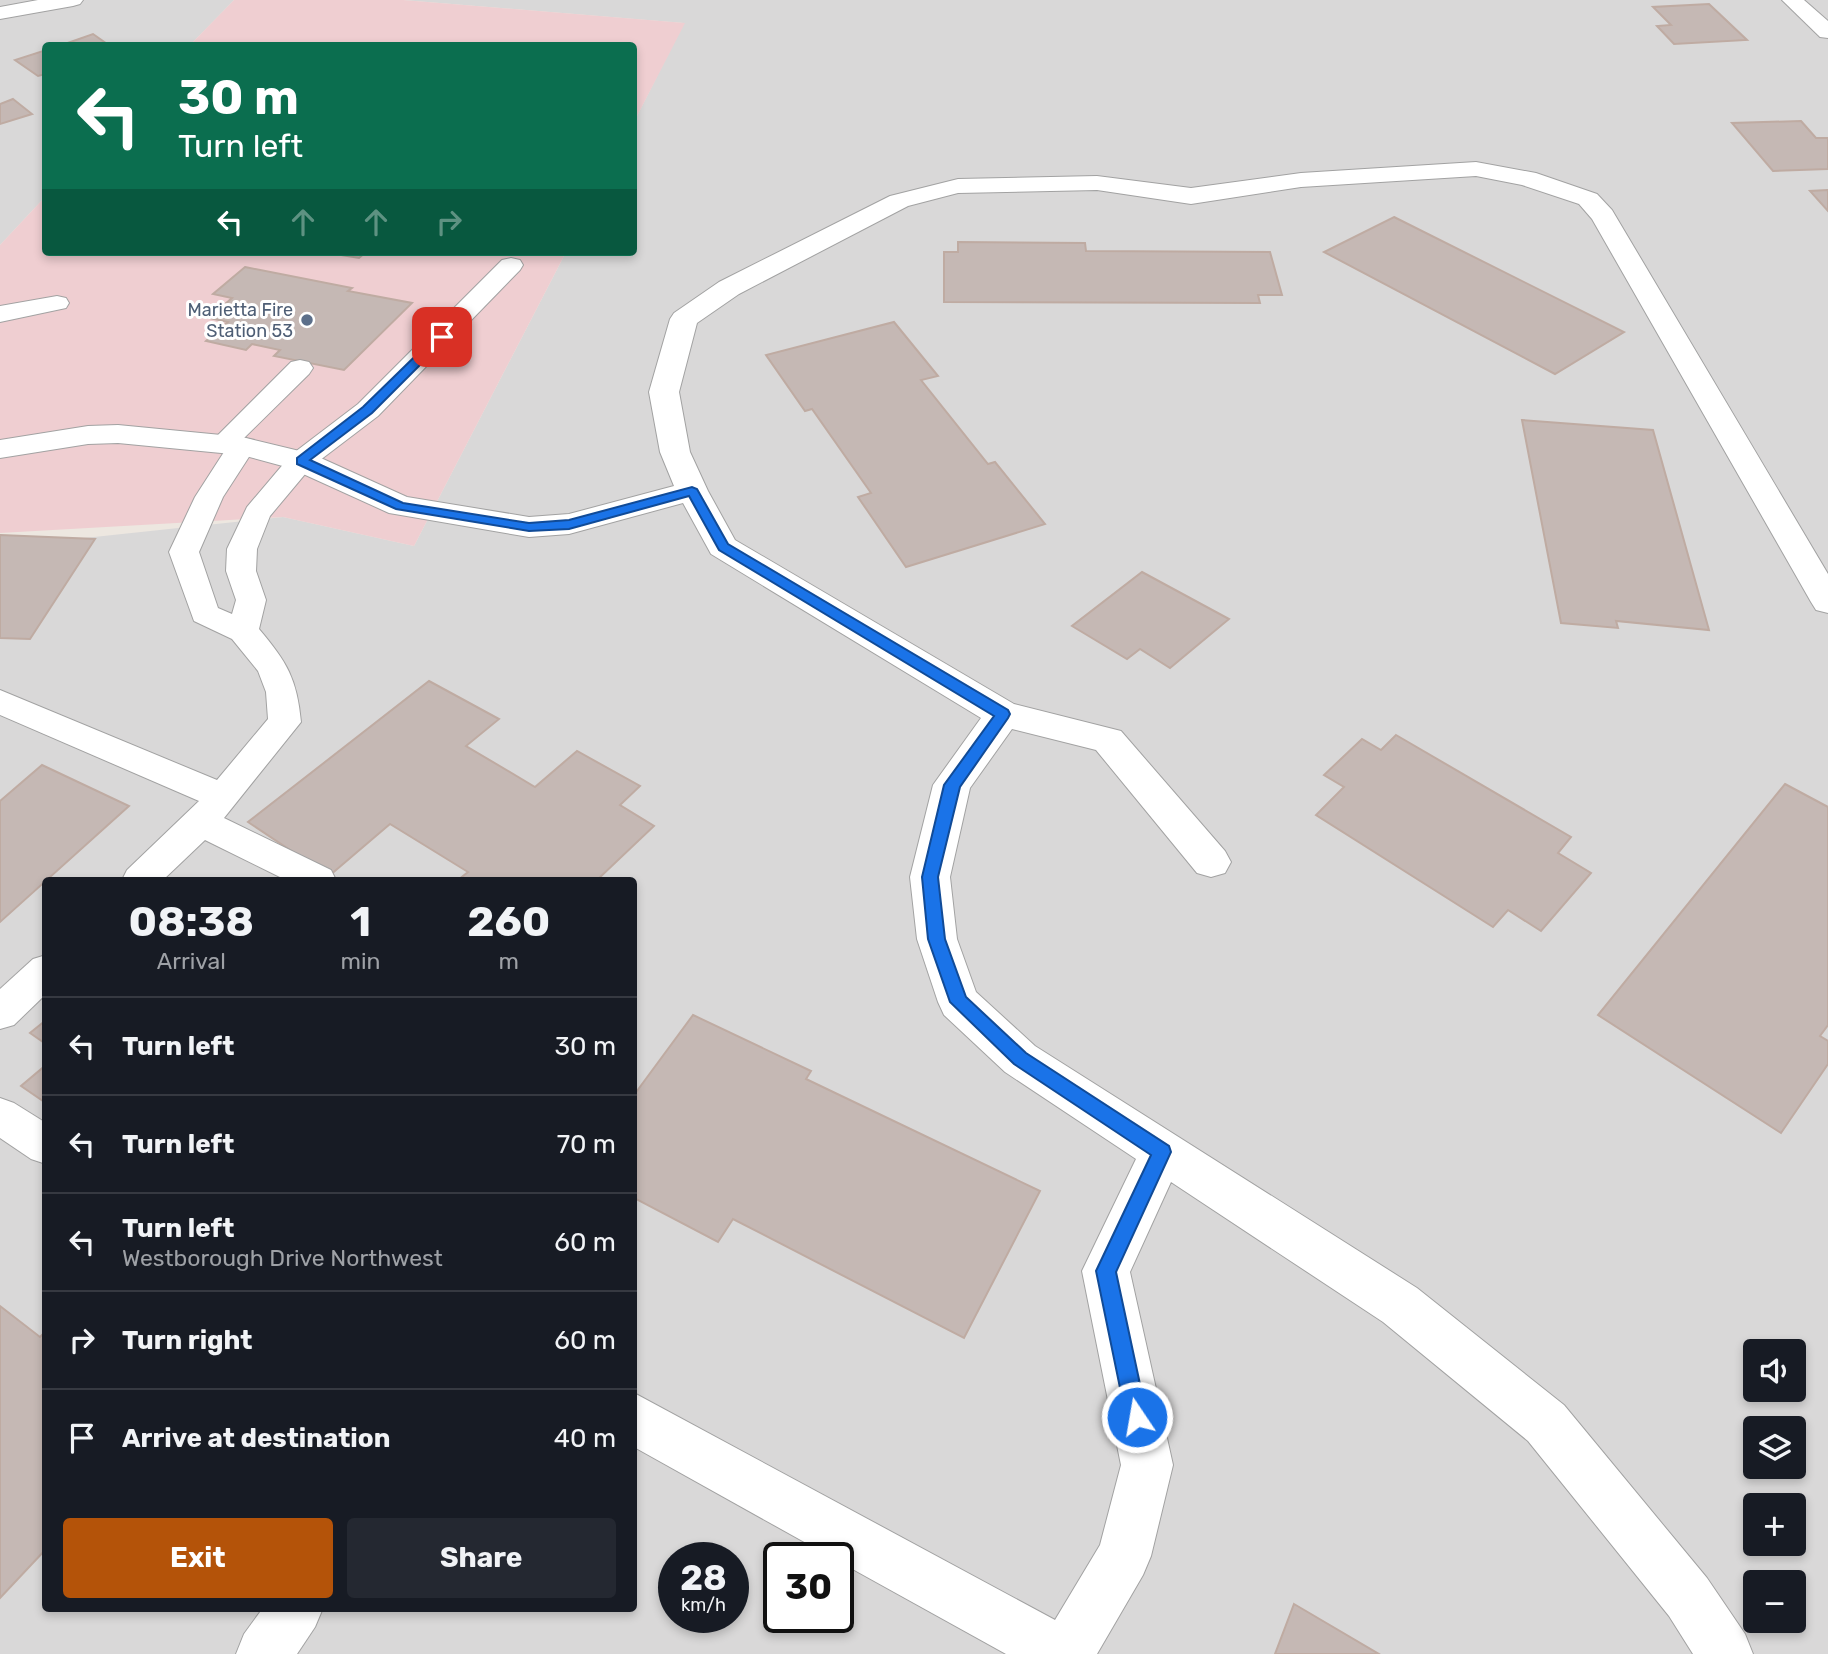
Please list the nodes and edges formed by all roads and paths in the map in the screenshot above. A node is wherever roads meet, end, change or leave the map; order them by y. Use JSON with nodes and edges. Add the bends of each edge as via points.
{"nodes":[{"id":1,"x":73,"y":0,"type":"edge"},
{"id":2,"x":1792,"y":0,"type":"edge"},
{"id":3,"x":0,"y":13,"type":"edge"},
{"id":4,"x":1828,"y":32,"type":"edge"},
{"id":5,"x":511,"y":265,"type":"dead end"},
{"id":6,"x":57,"y":303,"type":"dead end"},
{"id":7,"x":0,"y":314,"type":"edge"},
{"id":8,"x":300,"y":368,"type":"dead end"},
{"id":9,"x":232,"y":445,"type":"junction"},
{"id":10,"x":0,"y":449,"type":"edge"},
{"id":11,"x":301,"y":461,"type":"junction"},
{"id":12,"x":692,"y":491,"type":"junction"},
{"id":13,"x":1828,"y":601,"type":"edge"},
{"id":14,"x":243,"y":631,"type":"junction"},
{"id":15,"x":0,"y":702,"type":"edge"},
{"id":16,"x":1003,"y":714,"type":"junction"},
{"id":17,"x":212,"y":809,"type":"junction"},
{"id":18,"x":1211,"y":862,"type":"dead end"},
{"id":19,"x":143,"y":877,"type":"edge"},
{"id":20,"x":314,"y":877,"type":"edge"},
{"id":21,"x":42,"y":974,"type":"edge"},
{"id":22,"x":0,"y":1013,"type":"edge"},
{"id":23,"x":0,"y":1116,"type":"edge"},
{"id":24,"x":42,"y":1143,"type":"edge"},
{"id":25,"x":1162,"y":1152,"type":"junction"},
{"id":26,"x":637,"y":1421,"type":"edge"},
{"id":27,"x":293,"y":1612,"type":"edge"},
{"id":28,"x":264,"y":1654,"type":"edge"},
{"id":29,"x":1064,"y":1654,"type":"edge"},
{"id":30,"x":1725,"y":1654,"type":"edge"}],
"edges":[{"from":1,"to":3,"type":"street"},
{"from":2,"to":4,"type":"street"},
{"from":5,"to":11,"type":"lane","via":[[368,410]]},
{"from":6,"to":7,"type":"lane"},
{"from":8,"to":9,"type":"lane"},
{"from":9,"to":10,"type":"street","via":[[88,435]]},
{"from":9,"to":11,"type":"street"},
{"from":9,"to":14,"type":"lane","via":[[184,552],[205,614]]},
{"from":11,"to":12,"type":"street","via":[[400,506],[529,527],[569,524]]},
{"from":11,"to":14,"type":"lane","via":[[257,513],[242,548],[241,571],[251,600]]},
{"from":12,"to":13,"type":"street","via":[[675,452],[664,392],[684,319],[729,288],[899,201],[958,186],[1097,183],[1191,196],[1301,180],[1476,169],[1528,178],[1588,199],[1603,215]]},
{"from":12,"to":16,"type":"street","via":[[723,547]]},
{"from":14,"to":17,"type":"lane","via":[[273,667],[285,722]]},
{"from":15,"to":17,"type":"lane"},
{"from":16,"to":18,"type":"street","via":[[1108,740]]},
{"from":16,"to":25,"type":"street","via":[[952,785],[930,877],[937,939],[959,1002],[1020,1059]]},
{"from":17,"to":19,"type":"lane"},
{"from":17,"to":20,"type":"lane"},
{"from":21,"to":22,"type":"lane"},
{"from":23,"to":24,"type":"lane"},
{"from":25,"to":29,"type":"street","via":[[1106,1271],[1147,1465],[1124,1556]]},
{"from":25,"to":30,"type":"street","via":[[1400,1305],[1546,1423],[1688,1597]]},
{"from":26,"to":29,"type":"street"},
{"from":27,"to":28,"type":"street"}]}
